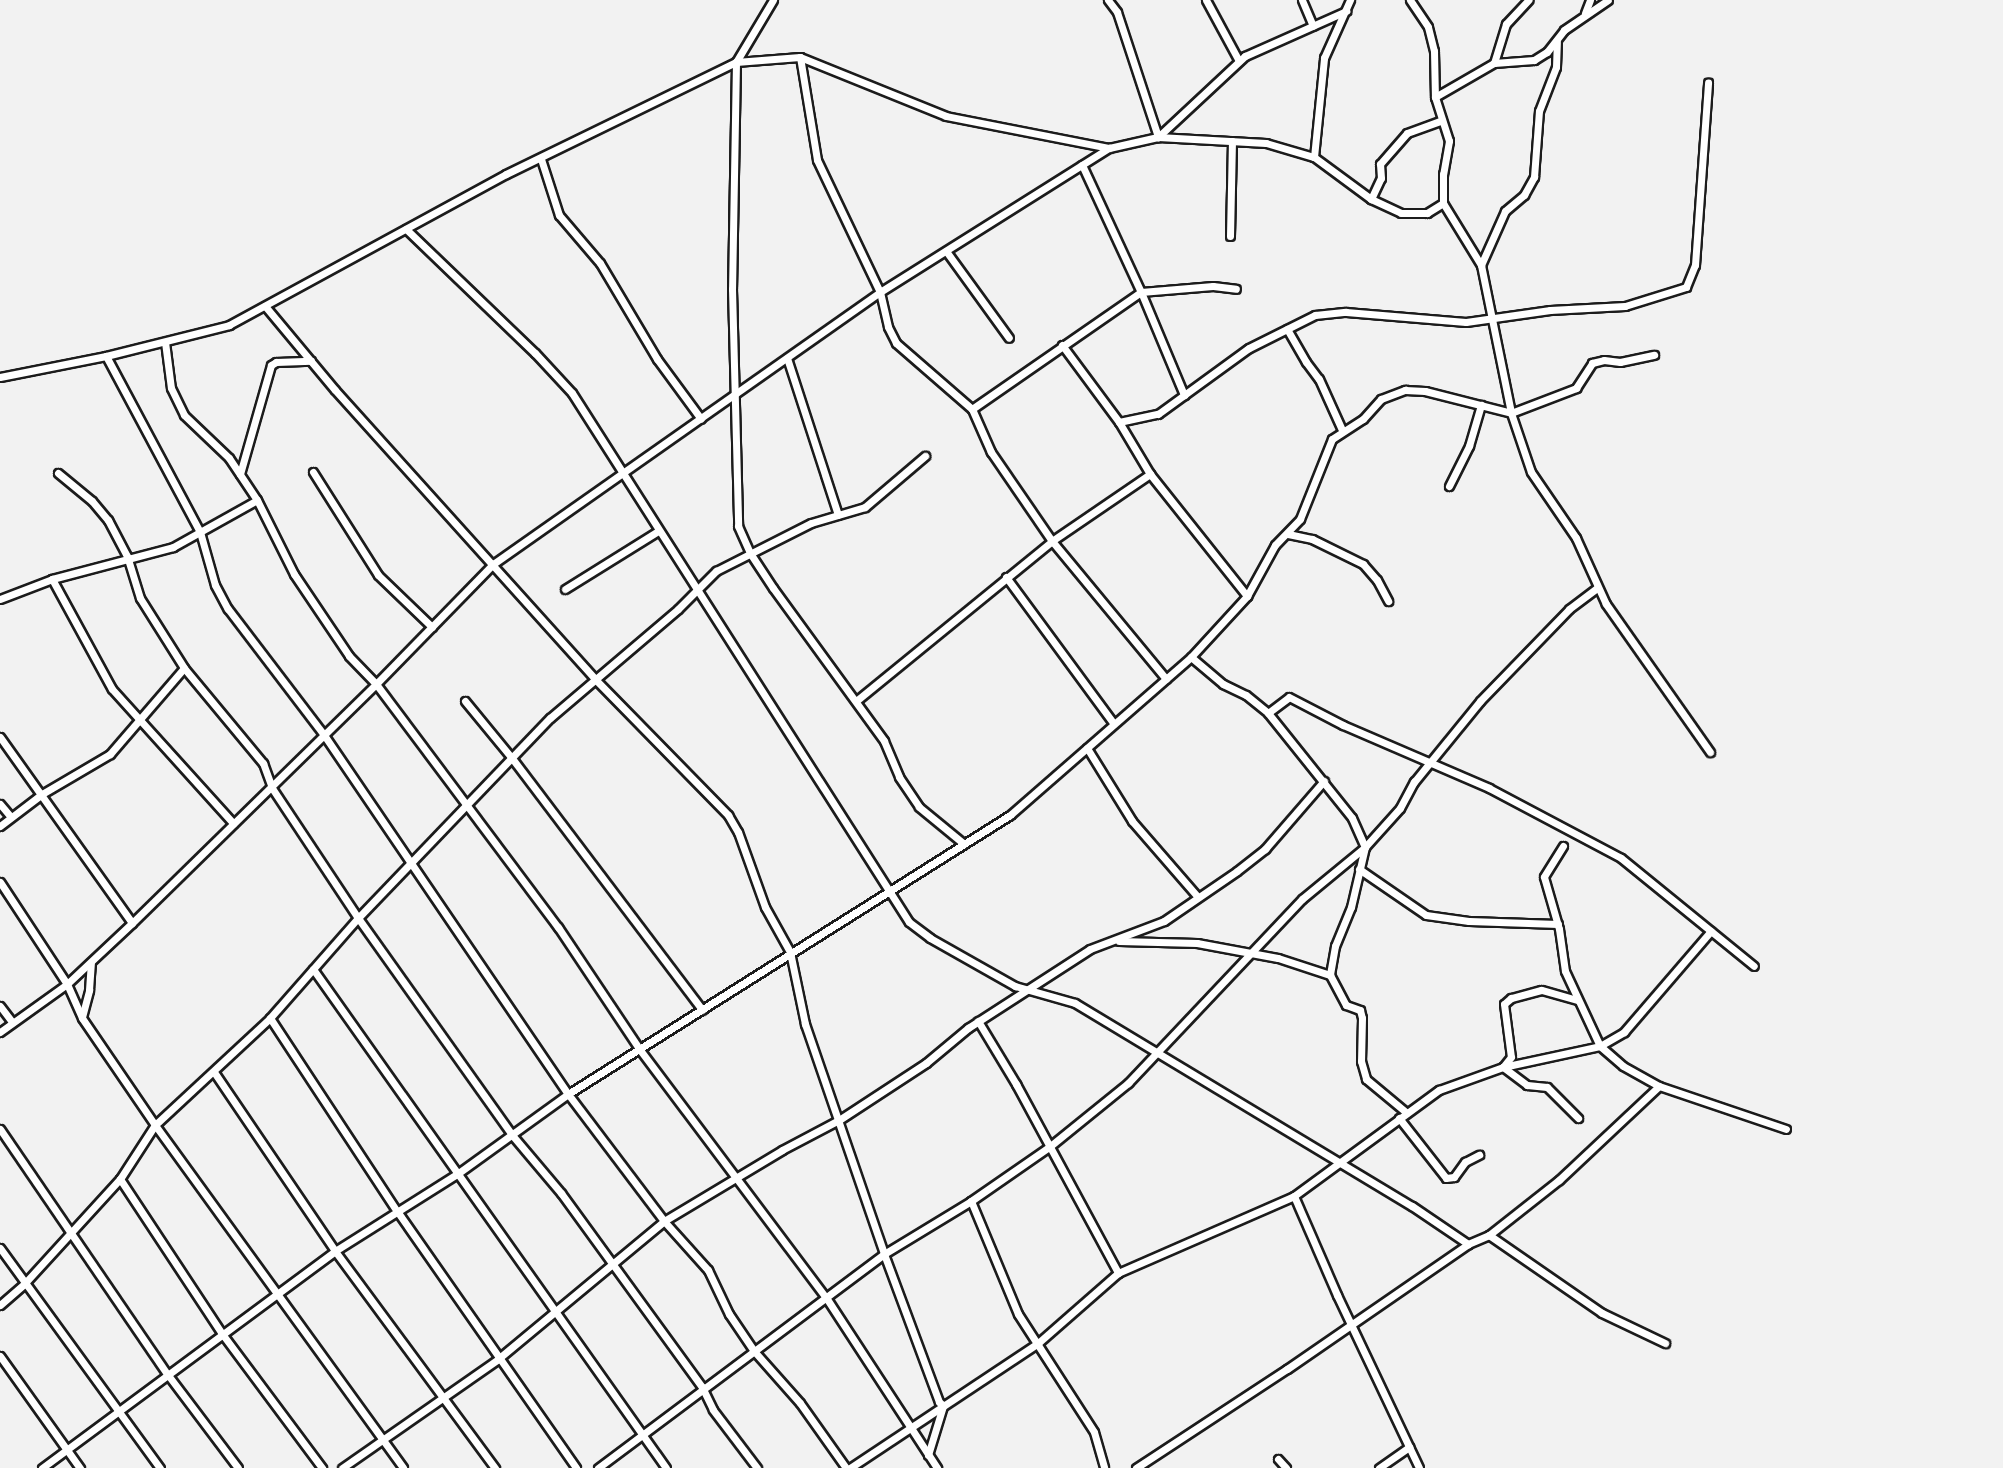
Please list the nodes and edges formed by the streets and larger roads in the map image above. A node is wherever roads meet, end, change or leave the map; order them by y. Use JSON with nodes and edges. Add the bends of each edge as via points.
{"nodes":[{"id":1,"x":773,"y":0,"type":"edge"},
{"id":2,"x":1108,"y":0,"type":"edge"},
{"id":3,"x":1206,"y":0,"type":"edge"},
{"id":4,"x":1302,"y":0,"type":"edge"},
{"id":5,"x":1350,"y":0,"type":"edge"},
{"id":6,"x":1410,"y":0,"type":"edge"},
{"id":7,"x":1528,"y":0,"type":"edge"},
{"id":8,"x":1590,"y":0,"type":"edge"},
{"id":9,"x":1608,"y":0,"type":"edge"},
{"id":10,"x":1346,"y":11,"type":"junction"},
{"id":11,"x":1585,"y":13,"type":"junction"},
{"id":12,"x":1313,"y":26,"type":"junction"},
{"id":13,"x":1557,"y":42,"type":"junction"},
{"id":14,"x":800,"y":57,"type":"junction"},
{"id":15,"x":1239,"y":61,"type":"junction"},
{"id":16,"x":736,"y":62,"type":"junction"},
{"id":17,"x":1494,"y":63,"type":"junction"},
{"id":18,"x":1708,"y":82,"type":"dead end"},
{"id":19,"x":1435,"y":97,"type":"junction"},
{"id":20,"x":1442,"y":120,"type":"junction"},
{"id":21,"x":1158,"y":137,"type":"junction"},
{"id":22,"x":1232,"y":141,"type":"junction"},
{"id":23,"x":1109,"y":148,"type":"junction"},
{"id":24,"x":1314,"y":157,"type":"junction"},
{"id":25,"x":541,"y":159,"type":"junction"},
{"id":26,"x":1082,"y":165,"type":"junction"},
{"id":27,"x":1371,"y":199,"type":"junction"},
{"id":28,"x":1443,"y":202,"type":"junction"},
{"id":29,"x":406,"y":229,"type":"junction"},
{"id":30,"x":1230,"y":236,"type":"dead end"},
{"id":31,"x":946,"y":251,"type":"junction"},
{"id":32,"x":1481,"y":265,"type":"junction"},
{"id":33,"x":1236,"y":289,"type":"dead end"},
{"id":34,"x":880,"y":292,"type":"junction"},
{"id":35,"x":1141,"y":292,"type":"junction"},
{"id":36,"x":265,"y":306,"type":"junction"},
{"id":37,"x":1492,"y":320,"type":"junction"},
{"id":38,"x":1287,"y":329,"type":"junction"},
{"id":39,"x":1009,"y":338,"type":"dead end"},
{"id":40,"x":165,"y":342,"type":"junction"},
{"id":41,"x":1062,"y":345,"type":"junction"},
{"id":42,"x":1654,"y":355,"type":"dead end"},
{"id":43,"x":106,"y":356,"type":"junction"},
{"id":44,"x":787,"y":358,"type":"junction"},
{"id":45,"x":311,"y":361,"type":"junction"},
{"id":46,"x":0,"y":377,"type":"edge"},
{"id":47,"x":1184,"y":395,"type":"junction"},
{"id":48,"x":733,"y":396,"type":"junction"},
{"id":49,"x":1481,"y":405,"type":"junction"},
{"id":50,"x":972,"y":409,"type":"junction"},
{"id":51,"x":1511,"y":413,"type":"junction"},
{"id":52,"x":701,"y":419,"type":"junction"},
{"id":53,"x":1119,"y":422,"type":"junction"},
{"id":54,"x":1342,"y":430,"type":"junction"},
{"id":55,"x":925,"y":456,"type":"dead end"},
{"id":56,"x":313,"y":472,"type":"dead end"},
{"id":57,"x":58,"y":473,"type":"dead end"},
{"id":58,"x":624,"y":473,"type":"junction"},
{"id":59,"x":240,"y":474,"type":"junction"},
{"id":60,"x":1150,"y":474,"type":"junction"},
{"id":61,"x":1449,"y":486,"type":"dead end"},
{"id":62,"x":257,"y":500,"type":"junction"},
{"id":63,"x":838,"y":515,"type":"junction"},
{"id":64,"x":658,"y":531,"type":"junction"},
{"id":65,"x":200,"y":532,"type":"junction"},
{"id":66,"x":1288,"y":534,"type":"junction"},
{"id":67,"x":1052,"y":541,"type":"junction"},
{"id":68,"x":750,"y":553,"type":"junction"},
{"id":69,"x":127,"y":556,"type":"junction"},
{"id":70,"x":493,"y":565,"type":"junction"},
{"id":71,"x":1006,"y":578,"type":"junction"},
{"id":72,"x":52,"y":579,"type":"junction"},
{"id":73,"x":1598,"y":587,"type":"junction"},
{"id":74,"x":565,"y":589,"type":"dead end"},
{"id":75,"x":698,"y":589,"type":"junction"},
{"id":76,"x":1247,"y":596,"type":"junction"},
{"id":77,"x":0,"y":599,"type":"edge"},
{"id":78,"x":1388,"y":601,"type":"dead end"},
{"id":79,"x":432,"y":627,"type":"junction"},
{"id":80,"x":1191,"y":657,"type":"junction"},
{"id":81,"x":184,"y":668,"type":"junction"},
{"id":82,"x":594,"y":678,"type":"junction"},
{"id":83,"x":1166,"y":679,"type":"junction"},
{"id":84,"x":376,"y":684,"type":"junction"},
{"id":85,"x":465,"y":701,"type":"dead end"},
{"id":86,"x":856,"y":701,"type":"junction"},
{"id":87,"x":1268,"y":713,"type":"junction"},
{"id":88,"x":140,"y":718,"type":"junction"},
{"id":89,"x":1114,"y":724,"type":"junction"},
{"id":90,"x":324,"y":735,"type":"junction"},
{"id":91,"x":0,"y":737,"type":"edge"},
{"id":92,"x":1087,"y":748,"type":"junction"},
{"id":93,"x":1710,"y":751,"type":"dead end"},
{"id":94,"x":511,"y":757,"type":"junction"},
{"id":95,"x":1430,"y":763,"type":"junction"},
{"id":96,"x":1324,"y":781,"type":"junction"},
{"id":97,"x":272,"y":788,"type":"junction"},
{"id":98,"x":42,"y":794,"type":"junction"},
{"id":99,"x":0,"y":804,"type":"edge"},
{"id":100,"x":467,"y":805,"type":"junction"},
{"id":101,"x":10,"y":816,"type":"junction"},
{"id":102,"x":233,"y":823,"type":"junction"},
{"id":103,"x":0,"y":826,"type":"edge"},
{"id":104,"x":964,"y":844,"type":"junction"},
{"id":105,"x":1563,"y":846,"type":"dead end"},
{"id":106,"x":1365,"y":847,"type":"junction"},
{"id":107,"x":410,"y":864,"type":"junction"},
{"id":108,"x":1359,"y":869,"type":"junction"},
{"id":109,"x":0,"y":882,"type":"edge"},
{"id":110,"x":888,"y":892,"type":"junction"},
{"id":111,"x":1197,"y":896,"type":"junction"},
{"id":112,"x":358,"y":918,"type":"junction"},
{"id":113,"x":132,"y":923,"type":"junction"},
{"id":114,"x":1558,"y":925,"type":"junction"},
{"id":115,"x":1711,"y":931,"type":"junction"},
{"id":116,"x":1114,"y":941,"type":"junction"},
{"id":117,"x":790,"y":952,"type":"junction"},
{"id":118,"x":1250,"y":954,"type":"junction"},
{"id":119,"x":91,"y":962,"type":"junction"},
{"id":120,"x":1754,"y":966,"type":"dead end"},
{"id":121,"x":313,"y":969,"type":"junction"},
{"id":122,"x":1330,"y":975,"type":"junction"},
{"id":123,"x":67,"y":984,"type":"junction"},
{"id":124,"x":1027,"y":989,"type":"junction"},
{"id":125,"x":1577,"y":1000,"type":"junction"},
{"id":126,"x":0,"y":1006,"type":"edge"},
{"id":127,"x":702,"y":1010,"type":"junction"},
{"id":128,"x":82,"y":1018,"type":"junction"},
{"id":129,"x":270,"y":1018,"type":"junction"},
{"id":130,"x":978,"y":1021,"type":"junction"},
{"id":131,"x":12,"y":1022,"type":"junction"},
{"id":132,"x":0,"y":1032,"type":"edge"},
{"id":133,"x":1600,"y":1046,"type":"junction"},
{"id":134,"x":640,"y":1050,"type":"junction"},
{"id":135,"x":1158,"y":1053,"type":"junction"},
{"id":136,"x":1503,"y":1067,"type":"junction"},
{"id":137,"x":214,"y":1072,"type":"junction"},
{"id":138,"x":1659,"y":1086,"type":"junction"},
{"id":139,"x":568,"y":1094,"type":"junction"},
{"id":140,"x":1407,"y":1113,"type":"junction"},
{"id":141,"x":1399,"y":1118,"type":"junction"},
{"id":142,"x":1578,"y":1118,"type":"dead end"},
{"id":143,"x":839,"y":1120,"type":"junction"},
{"id":144,"x":155,"y":1125,"type":"junction"},
{"id":145,"x":0,"y":1129,"type":"edge"},
{"id":146,"x":1786,"y":1129,"type":"dead end"},
{"id":147,"x":512,"y":1135,"type":"junction"},
{"id":148,"x":1049,"y":1147,"type":"junction"},
{"id":149,"x":1479,"y":1155,"type":"dead end"},
{"id":150,"x":1340,"y":1163,"type":"junction"},
{"id":151,"x":457,"y":1174,"type":"junction"},
{"id":152,"x":736,"y":1177,"type":"junction"},
{"id":153,"x":120,"y":1179,"type":"junction"},
{"id":154,"x":1294,"y":1196,"type":"junction"},
{"id":155,"x":971,"y":1201,"type":"junction"},
{"id":156,"x":397,"y":1211,"type":"junction"},
{"id":157,"x":664,"y":1221,"type":"junction"},
{"id":158,"x":69,"y":1234,"type":"junction"},
{"id":159,"x":1489,"y":1235,"type":"junction"},
{"id":160,"x":1468,"y":1244,"type":"junction"},
{"id":161,"x":0,"y":1248,"type":"edge"},
{"id":162,"x":335,"y":1251,"type":"junction"},
{"id":163,"x":884,"y":1254,"type":"junction"},
{"id":164,"x":611,"y":1262,"type":"junction"},
{"id":165,"x":1118,"y":1273,"type":"junction"},
{"id":166,"x":24,"y":1284,"type":"junction"},
{"id":167,"x":276,"y":1295,"type":"junction"},
{"id":168,"x":827,"y":1299,"type":"junction"},
{"id":169,"x":0,"y":1305,"type":"edge"},
{"id":170,"x":557,"y":1310,"type":"junction"},
{"id":171,"x":1351,"y":1325,"type":"junction"},
{"id":172,"x":223,"y":1335,"type":"junction"},
{"id":173,"x":1038,"y":1343,"type":"junction"},
{"id":174,"x":1665,"y":1343,"type":"dead end"},
{"id":175,"x":754,"y":1352,"type":"junction"},
{"id":176,"x":0,"y":1356,"type":"edge"},
{"id":177,"x":498,"y":1359,"type":"junction"},
{"id":178,"x":168,"y":1375,"type":"junction"},
{"id":179,"x":702,"y":1387,"type":"junction"},
{"id":180,"x":441,"y":1399,"type":"junction"},
{"id":181,"x":943,"y":1405,"type":"junction"},
{"id":182,"x":119,"y":1410,"type":"junction"},
{"id":183,"x":910,"y":1428,"type":"junction"},
{"id":184,"x":641,"y":1435,"type":"junction"},
{"id":185,"x":384,"y":1439,"type":"junction"},
{"id":186,"x":1409,"y":1447,"type":"junction"},
{"id":187,"x":67,"y":1448,"type":"junction"},
{"id":188,"x":928,"y":1455,"type":"junction"},
{"id":189,"x":1278,"y":1459,"type":"dead end"},
{"id":190,"x":42,"y":1468,"type":"edge"},
{"id":191,"x":80,"y":1468,"type":"edge"},
{"id":192,"x":160,"y":1468,"type":"edge"},
{"id":193,"x":238,"y":1468,"type":"edge"},
{"id":194,"x":323,"y":1468,"type":"edge"},
{"id":195,"x":342,"y":1468,"type":"edge"},
{"id":196,"x":403,"y":1468,"type":"edge"},
{"id":197,"x":495,"y":1468,"type":"edge"},
{"id":198,"x":576,"y":1468,"type":"edge"},
{"id":199,"x":598,"y":1468,"type":"edge"},
{"id":200,"x":666,"y":1468,"type":"edge"},
{"id":201,"x":757,"y":1468,"type":"edge"},
{"id":202,"x":848,"y":1468,"type":"edge"},
{"id":203,"x":937,"y":1468,"type":"edge"},
{"id":204,"x":1104,"y":1468,"type":"edge"},
{"id":205,"x":1136,"y":1468,"type":"edge"},
{"id":206,"x":1286,"y":1468,"type":"edge"},
{"id":207,"x":1379,"y":1468,"type":"edge"},
{"id":208,"x":1419,"y":1468,"type":"edge"}],
"edges":[{"from":1,"to":16,"type":"street"},
{"from":2,"to":21,"type":"street","via":[[1117,12]]},
{"from":3,"to":15,"type":"street"},
{"from":4,"to":12,"type":"street"},
{"from":5,"to":10,"type":"street"},
{"from":6,"to":19,"type":"street","via":[[1428,27],[1434,51]]},
{"from":7,"to":17,"type":"street","via":[[1506,24]]},
{"from":8,"to":11,"type":"street"},
{"from":9,"to":11,"type":"street"},
{"from":10,"to":12,"type":"street"},
{"from":10,"to":24,"type":"street","via":[[1324,58]]},
{"from":11,"to":13,"type":"street"},
{"from":12,"to":15,"type":"street"},
{"from":13,"to":17,"type":"street","via":[[1534,60]]},
{"from":13,"to":32,"type":"street","via":[[1556,67],[1539,111],[1534,177],[1524,195],[1505,211]]},
{"from":14,"to":16,"type":"street"},
{"from":14,"to":23,"type":"street","via":[[946,116]]},
{"from":14,"to":34,"type":"street","via":[[817,160]]},
{"from":15,"to":21,"type":"street"},
{"from":16,"to":25,"type":"street"},
{"from":16,"to":48,"type":"street"},
{"from":17,"to":19,"type":"street"},
{"from":18,"to":37,"type":"street","via":[[1695,265],[1686,287],[1625,306],[1550,310]]},
{"from":19,"to":20,"type":"street"},
{"from":20,"to":27,"type":"street","via":[[1407,133],[1380,164],[1381,178]]},
{"from":20,"to":28,"type":"street","via":[[1449,141]]},
{"from":21,"to":22,"type":"street"},
{"from":21,"to":23,"type":"street"},
{"from":22,"to":24,"type":"street","via":[[1266,143]]},
{"from":22,"to":30,"type":"street"},
{"from":23,"to":26,"type":"street"},
{"from":24,"to":27,"type":"street"},
{"from":25,"to":29,"type":"street"},
{"from":25,"to":52,"type":"street","via":[[559,215],[600,263],[657,359]]},
{"from":26,"to":31,"type":"street"},
{"from":26,"to":35,"type":"street"},
{"from":27,"to":28,"type":"street","via":[[1414,214],[1427,213]]},
{"from":28,"to":32,"type":"street"},
{"from":29,"to":36,"type":"street"},
{"from":29,"to":58,"type":"street","via":[[572,393]]},
{"from":31,"to":34,"type":"street"},
{"from":31,"to":39,"type":"street"},
{"from":32,"to":37,"type":"street"},
{"from":33,"to":35,"type":"street"},
{"from":34,"to":44,"type":"street"},
{"from":34,"to":50,"type":"street","via":[[896,343]]},
{"from":35,"to":41,"type":"street"},
{"from":35,"to":47,"type":"street"},
{"from":36,"to":40,"type":"street","via":[[229,325]]},
{"from":36,"to":45,"type":"street"},
{"from":37,"to":38,"type":"street","via":[[1436,321],[1346,312],[1315,315]]},
{"from":37,"to":51,"type":"street"},
{"from":38,"to":47,"type":"street","via":[[1249,348]]},
{"from":38,"to":54,"type":"street","via":[[1320,379]]},
{"from":40,"to":43,"type":"street"},
{"from":40,"to":59,"type":"street","via":[[171,388],[184,415]]},
{"from":41,"to":50,"type":"street"},
{"from":41,"to":53,"type":"street"},
{"from":42,"to":51,"type":"street","via":[[1620,362],[1599,360],[1592,363],[1576,388]]},
{"from":43,"to":46,"type":"street"},
{"from":43,"to":65,"type":"street"},
{"from":44,"to":48,"type":"street"},
{"from":44,"to":63,"type":"street"},
{"from":45,"to":59,"type":"street","via":[[271,365]]},
{"from":45,"to":70,"type":"street"},
{"from":47,"to":53,"type":"street","via":[[1157,414]]},
{"from":48,"to":52,"type":"street"},
{"from":48,"to":68,"type":"street","via":[[738,526]]},
{"from":49,"to":51,"type":"street"},
{"from":49,"to":54,"type":"street","via":[[1425,390],[1405,390],[1381,399],[1363,419]]},
{"from":49,"to":61,"type":"street","via":[[1469,446]]},
{"from":50,"to":67,"type":"street","via":[[991,452]]},
{"from":51,"to":73,"type":"street","via":[[1531,472],[1576,538]]},
{"from":52,"to":58,"type":"street"},
{"from":53,"to":60,"type":"street"},
{"from":54,"to":66,"type":"street","via":[[1332,439],[1300,519]]},
{"from":55,"to":63,"type":"street","via":[[875,501]]},
{"from":56,"to":79,"type":"street","via":[[378,575]]},
{"from":57,"to":69,"type":"street","via":[[108,520]]},
{"from":58,"to":64,"type":"street"},
{"from":58,"to":70,"type":"street"},
{"from":59,"to":62,"type":"street"},
{"from":60,"to":67,"type":"street"},
{"from":60,"to":76,"type":"street"},
{"from":62,"to":65,"type":"street"},
{"from":62,"to":84,"type":"street","via":[[294,574],[349,656]]},
{"from":63,"to":68,"type":"street"},
{"from":64,"to":74,"type":"street"},
{"from":64,"to":75,"type":"street"},
{"from":65,"to":69,"type":"street","via":[[160,551]]},
{"from":65,"to":90,"type":"street","via":[[215,585],[228,609]]},
{"from":66,"to":76,"type":"street","via":[[1275,545]]},
{"from":66,"to":78,"type":"street","via":[[1312,539],[1363,564]]},
{"from":67,"to":71,"type":"street"},
{"from":67,"to":83,"type":"street"},
{"from":68,"to":75,"type":"street","via":[[716,570]]},
{"from":68,"to":86,"type":"street"},
{"from":69,"to":72,"type":"street"},
{"from":69,"to":81,"type":"street","via":[[140,598]]},
{"from":70,"to":79,"type":"street"},
{"from":70,"to":82,"type":"street"},
{"from":71,"to":86,"type":"street"},
{"from":71,"to":89,"type":"street"},
{"from":72,"to":77,"type":"street"},
{"from":72,"to":88,"type":"street","via":[[112,689]]},
{"from":73,"to":93,"type":"street"},
{"from":73,"to":95,"type":"street","via":[[1569,609],[1480,701]]},
{"from":75,"to":82,"type":"street"},
{"from":75,"to":110,"type":"street"},
{"from":76,"to":80,"type":"street"},
{"from":79,"to":84,"type":"street"},
{"from":80,"to":83,"type":"street"},
{"from":80,"to":87,"type":"street"},
{"from":81,"to":88,"type":"street"},
{"from":81,"to":97,"type":"street","via":[[262,763]]},
{"from":82,"to":94,"type":"street"},
{"from":82,"to":117,"type":"street","via":[[728,815],[765,907]]},
{"from":83,"to":89,"type":"street"},
{"from":84,"to":90,"type":"street"},
{"from":84,"to":100,"type":"street"},
{"from":85,"to":94,"type":"street"},
{"from":86,"to":104,"type":"street","via":[[884,741],[898,777],[919,807]]},
{"from":87,"to":95,"type":"street","via":[[1289,697]]},
{"from":87,"to":96,"type":"street"},
{"from":88,"to":98,"type":"street","via":[[110,754]]},
{"from":88,"to":102,"type":"street"},
{"from":89,"to":92,"type":"street"},
{"from":90,"to":97,"type":"street"},
{"from":90,"to":107,"type":"street"},
{"from":91,"to":98,"type":"street"},
{"from":92,"to":104,"type":"street","via":[[1010,815]]},
{"from":92,"to":111,"type":"street","via":[[1132,821]]},
{"from":94,"to":100,"type":"street"},
{"from":94,"to":127,"type":"street"},
{"from":95,"to":106,"type":"street","via":[[1400,808]]},
{"from":95,"to":115,"type":"street","via":[[1489,788],[1621,858]]},
{"from":96,"to":106,"type":"street","via":[[1352,817]]},
{"from":96,"to":111,"type":"street","via":[[1265,849]]},
{"from":97,"to":102,"type":"street"},
{"from":97,"to":112,"type":"street"},
{"from":98,"to":101,"type":"street"},
{"from":98,"to":113,"type":"street"},
{"from":99,"to":101,"type":"street"},
{"from":100,"to":107,"type":"street"},
{"from":100,"to":134,"type":"street","via":[[558,927]]},
{"from":101,"to":103,"type":"street"},
{"from":102,"to":113,"type":"street"},
{"from":104,"to":110,"type":"street"},
{"from":105,"to":114,"type":"street","via":[[1545,877]]},
{"from":106,"to":108,"type":"street"},
{"from":106,"to":118,"type":"street","via":[[1302,899]]},
{"from":107,"to":112,"type":"street"},
{"from":107,"to":139,"type":"street"},
{"from":108,"to":114,"type":"street","via":[[1426,915]]},
{"from":108,"to":122,"type":"street"},
{"from":109,"to":123,"type":"street"},
{"from":110,"to":117,"type":"street"},
{"from":110,"to":124,"type":"street","via":[[909,922],[930,938]]},
{"from":111,"to":116,"type":"street","via":[[1164,921]]},
{"from":112,"to":121,"type":"street"},
{"from":112,"to":147,"type":"street"},
{"from":113,"to":119,"type":"street"},
{"from":114,"to":125,"type":"street","via":[[1565,971]]},
{"from":115,"to":120,"type":"street"},
{"from":115,"to":133,"type":"street","via":[[1624,1032]]},
{"from":116,"to":118,"type":"street","via":[[1198,943]]},
{"from":116,"to":124,"type":"street","via":[[1090,948]]},
{"from":117,"to":127,"type":"street"},
{"from":117,"to":143,"type":"street","via":[[805,1024]]},
{"from":118,"to":122,"type":"street"},
{"from":118,"to":135,"type":"street"},
{"from":119,"to":123,"type":"street"},
{"from":119,"to":128,"type":"street"},
{"from":121,"to":129,"type":"street"},
{"from":121,"to":151,"type":"street"},
{"from":122,"to":140,"type":"street","via":[[1346,1005],[1360,1010],[1366,1079]]},
{"from":123,"to":128,"type":"street"},
{"from":123,"to":131,"type":"street"},
{"from":124,"to":130,"type":"street"},
{"from":124,"to":135,"type":"street","via":[[1075,1003]]},
{"from":125,"to":133,"type":"street"},
{"from":125,"to":136,"type":"street","via":[[1541,990],[1504,1004],[1511,1057]]},
{"from":126,"to":131,"type":"street"},
{"from":127,"to":134,"type":"street"},
{"from":128,"to":144,"type":"street"},
{"from":129,"to":137,"type":"street"},
{"from":129,"to":156,"type":"street"},
{"from":130,"to":143,"type":"street","via":[[926,1063]]},
{"from":130,"to":148,"type":"street"},
{"from":131,"to":132,"type":"street"},
{"from":133,"to":136,"type":"street"},
{"from":133,"to":138,"type":"street","via":[[1623,1066]]},
{"from":134,"to":139,"type":"street"},
{"from":134,"to":152,"type":"street"},
{"from":135,"to":148,"type":"street"},
{"from":135,"to":150,"type":"street"},
{"from":136,"to":140,"type":"street","via":[[1447,1087]]},
{"from":136,"to":142,"type":"street","via":[[1527,1085],[1547,1087]]},
{"from":137,"to":144,"type":"street"},
{"from":137,"to":162,"type":"street"},
{"from":138,"to":146,"type":"street"},
{"from":138,"to":159,"type":"street","via":[[1559,1180]]},
{"from":139,"to":147,"type":"street"},
{"from":139,"to":157,"type":"street"},
{"from":140,"to":141,"type":"street"},
{"from":141,"to":149,"type":"street","via":[[1446,1178],[1454,1177]]},
{"from":141,"to":150,"type":"street"},
{"from":143,"to":152,"type":"street"},
{"from":143,"to":163,"type":"street"},
{"from":144,"to":153,"type":"street"},
{"from":144,"to":167,"type":"street"},
{"from":145,"to":158,"type":"street"},
{"from":147,"to":151,"type":"street"},
{"from":147,"to":164,"type":"street"},
{"from":148,"to":155,"type":"street"},
{"from":148,"to":165,"type":"street"},
{"from":150,"to":154,"type":"street"},
{"from":150,"to":160,"type":"street"},
{"from":151,"to":156,"type":"street"},
{"from":151,"to":170,"type":"street"},
{"from":152,"to":157,"type":"street"},
{"from":152,"to":168,"type":"street"},
{"from":153,"to":158,"type":"street"},
{"from":153,"to":172,"type":"street"},
{"from":154,"to":165,"type":"street"},
{"from":154,"to":171,"type":"street"},
{"from":155,"to":163,"type":"street"},
{"from":155,"to":173,"type":"street","via":[[1018,1314]]},
{"from":156,"to":162,"type":"street"},
{"from":156,"to":177,"type":"street"},
{"from":157,"to":164,"type":"street"},
{"from":157,"to":175,"type":"street","via":[[708,1270]]},
{"from":158,"to":166,"type":"street"},
{"from":158,"to":178,"type":"street"},
{"from":159,"to":160,"type":"street"},
{"from":159,"to":174,"type":"street","via":[[1602,1313]]},
{"from":160,"to":171,"type":"street"},
{"from":161,"to":166,"type":"street"},
{"from":162,"to":167,"type":"street"},
{"from":162,"to":180,"type":"street"},
{"from":163,"to":168,"type":"street"},
{"from":163,"to":181,"type":"street"},
{"from":164,"to":170,"type":"street"},
{"from":164,"to":179,"type":"street"},
{"from":165,"to":173,"type":"street"},
{"from":166,"to":169,"type":"street"},
{"from":166,"to":182,"type":"street"},
{"from":167,"to":172,"type":"street"},
{"from":167,"to":185,"type":"street"},
{"from":168,"to":175,"type":"street"},
{"from":168,"to":183,"type":"street"},
{"from":170,"to":177,"type":"street"},
{"from":170,"to":184,"type":"street"},
{"from":171,"to":186,"type":"street"},
{"from":171,"to":205,"type":"street"},
{"from":172,"to":178,"type":"street"},
{"from":172,"to":194,"type":"street"},
{"from":173,"to":181,"type":"street"},
{"from":173,"to":204,"type":"street","via":[[1094,1432]]},
{"from":175,"to":179,"type":"street"},
{"from":175,"to":202,"type":"street","via":[[800,1403]]},
{"from":176,"to":187,"type":"street"},
{"from":177,"to":180,"type":"street"},
{"from":177,"to":198,"type":"street"},
{"from":178,"to":182,"type":"street"},
{"from":178,"to":193,"type":"street"},
{"from":179,"to":184,"type":"street"},
{"from":179,"to":201,"type":"street","via":[[713,1410]]},
{"from":180,"to":185,"type":"street"},
{"from":180,"to":197,"type":"street"},
{"from":181,"to":183,"type":"street"},
{"from":181,"to":188,"type":"street"},
{"from":182,"to":187,"type":"street"},
{"from":182,"to":192,"type":"street"},
{"from":183,"to":188,"type":"street"},
{"from":183,"to":202,"type":"street"},
{"from":184,"to":199,"type":"street"},
{"from":184,"to":200,"type":"street"},
{"from":185,"to":195,"type":"street"},
{"from":185,"to":196,"type":"street"},
{"from":186,"to":207,"type":"street"},
{"from":186,"to":208,"type":"street"},
{"from":187,"to":190,"type":"street"},
{"from":187,"to":191,"type":"street"},
{"from":188,"to":203,"type":"street"},
{"from":189,"to":206,"type":"street"}]}
